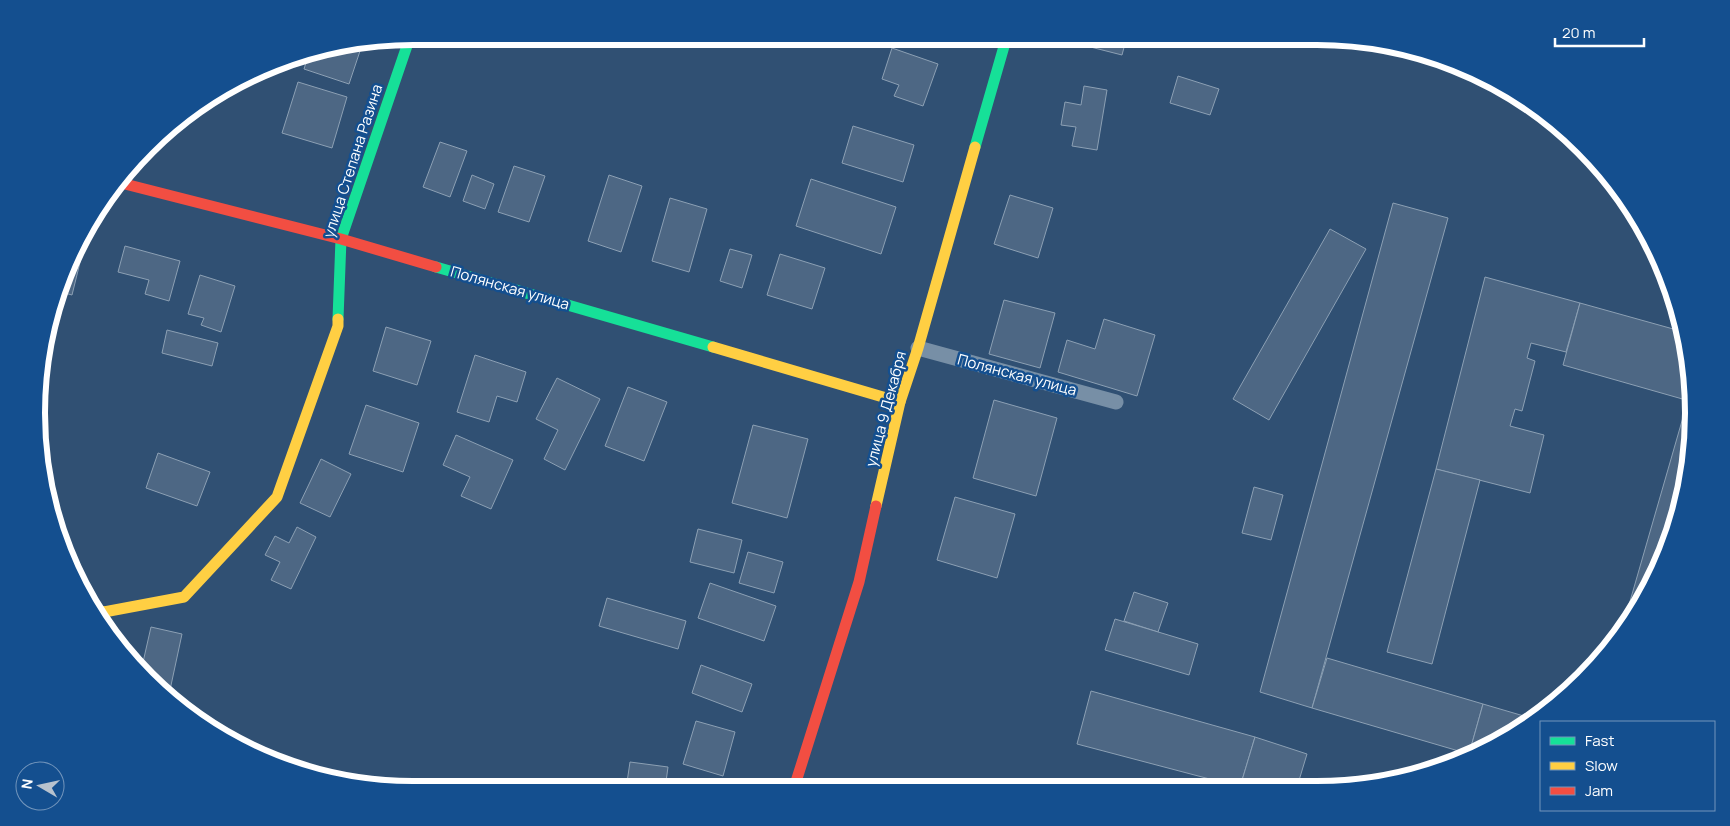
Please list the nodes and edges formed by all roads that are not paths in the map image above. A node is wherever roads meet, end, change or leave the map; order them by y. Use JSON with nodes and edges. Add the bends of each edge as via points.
{"nodes":[{"id":1,"x":407,"y":45,"type":"edge"},
{"id":2,"x":1004,"y":45,"type":"edge"},
{"id":3,"x":125,"y":184,"type":"edge"},
{"id":4,"x":341,"y":239,"type":"junction"},
{"id":5,"x":918,"y":348,"type":"junction"},
{"id":6,"x":900,"y":402,"type":"junction"},
{"id":7,"x":1116,"y":402,"type":"dead end"},
{"id":8,"x":104,"y":612,"type":"edge"},
{"id":9,"x":796,"y":781,"type":"edge"}],
"edges":[{"from":1,"to":4,"type":"street","name":"улица Степана Разина"},
{"from":2,"to":5,"type":"street","name":"улица 9 Декабря"},
{"from":3,"to":4,"type":"street","name":"Полянская улица"},
{"from":4,"to":6,"type":"street","name":"Полянская улица"},
{"from":4,"to":8,"type":"street","name":"улица Степана Разина","via":[[338,326],[277,497],[184,598]]},
{"from":5,"to":6,"type":"street","name":"улица 9 Декабря"},
{"from":5,"to":7,"type":"lane","name":"Полянская улица"},
{"from":6,"to":9,"type":"street","name":"улица 9 Декабря","via":[[859,582]]}]}
